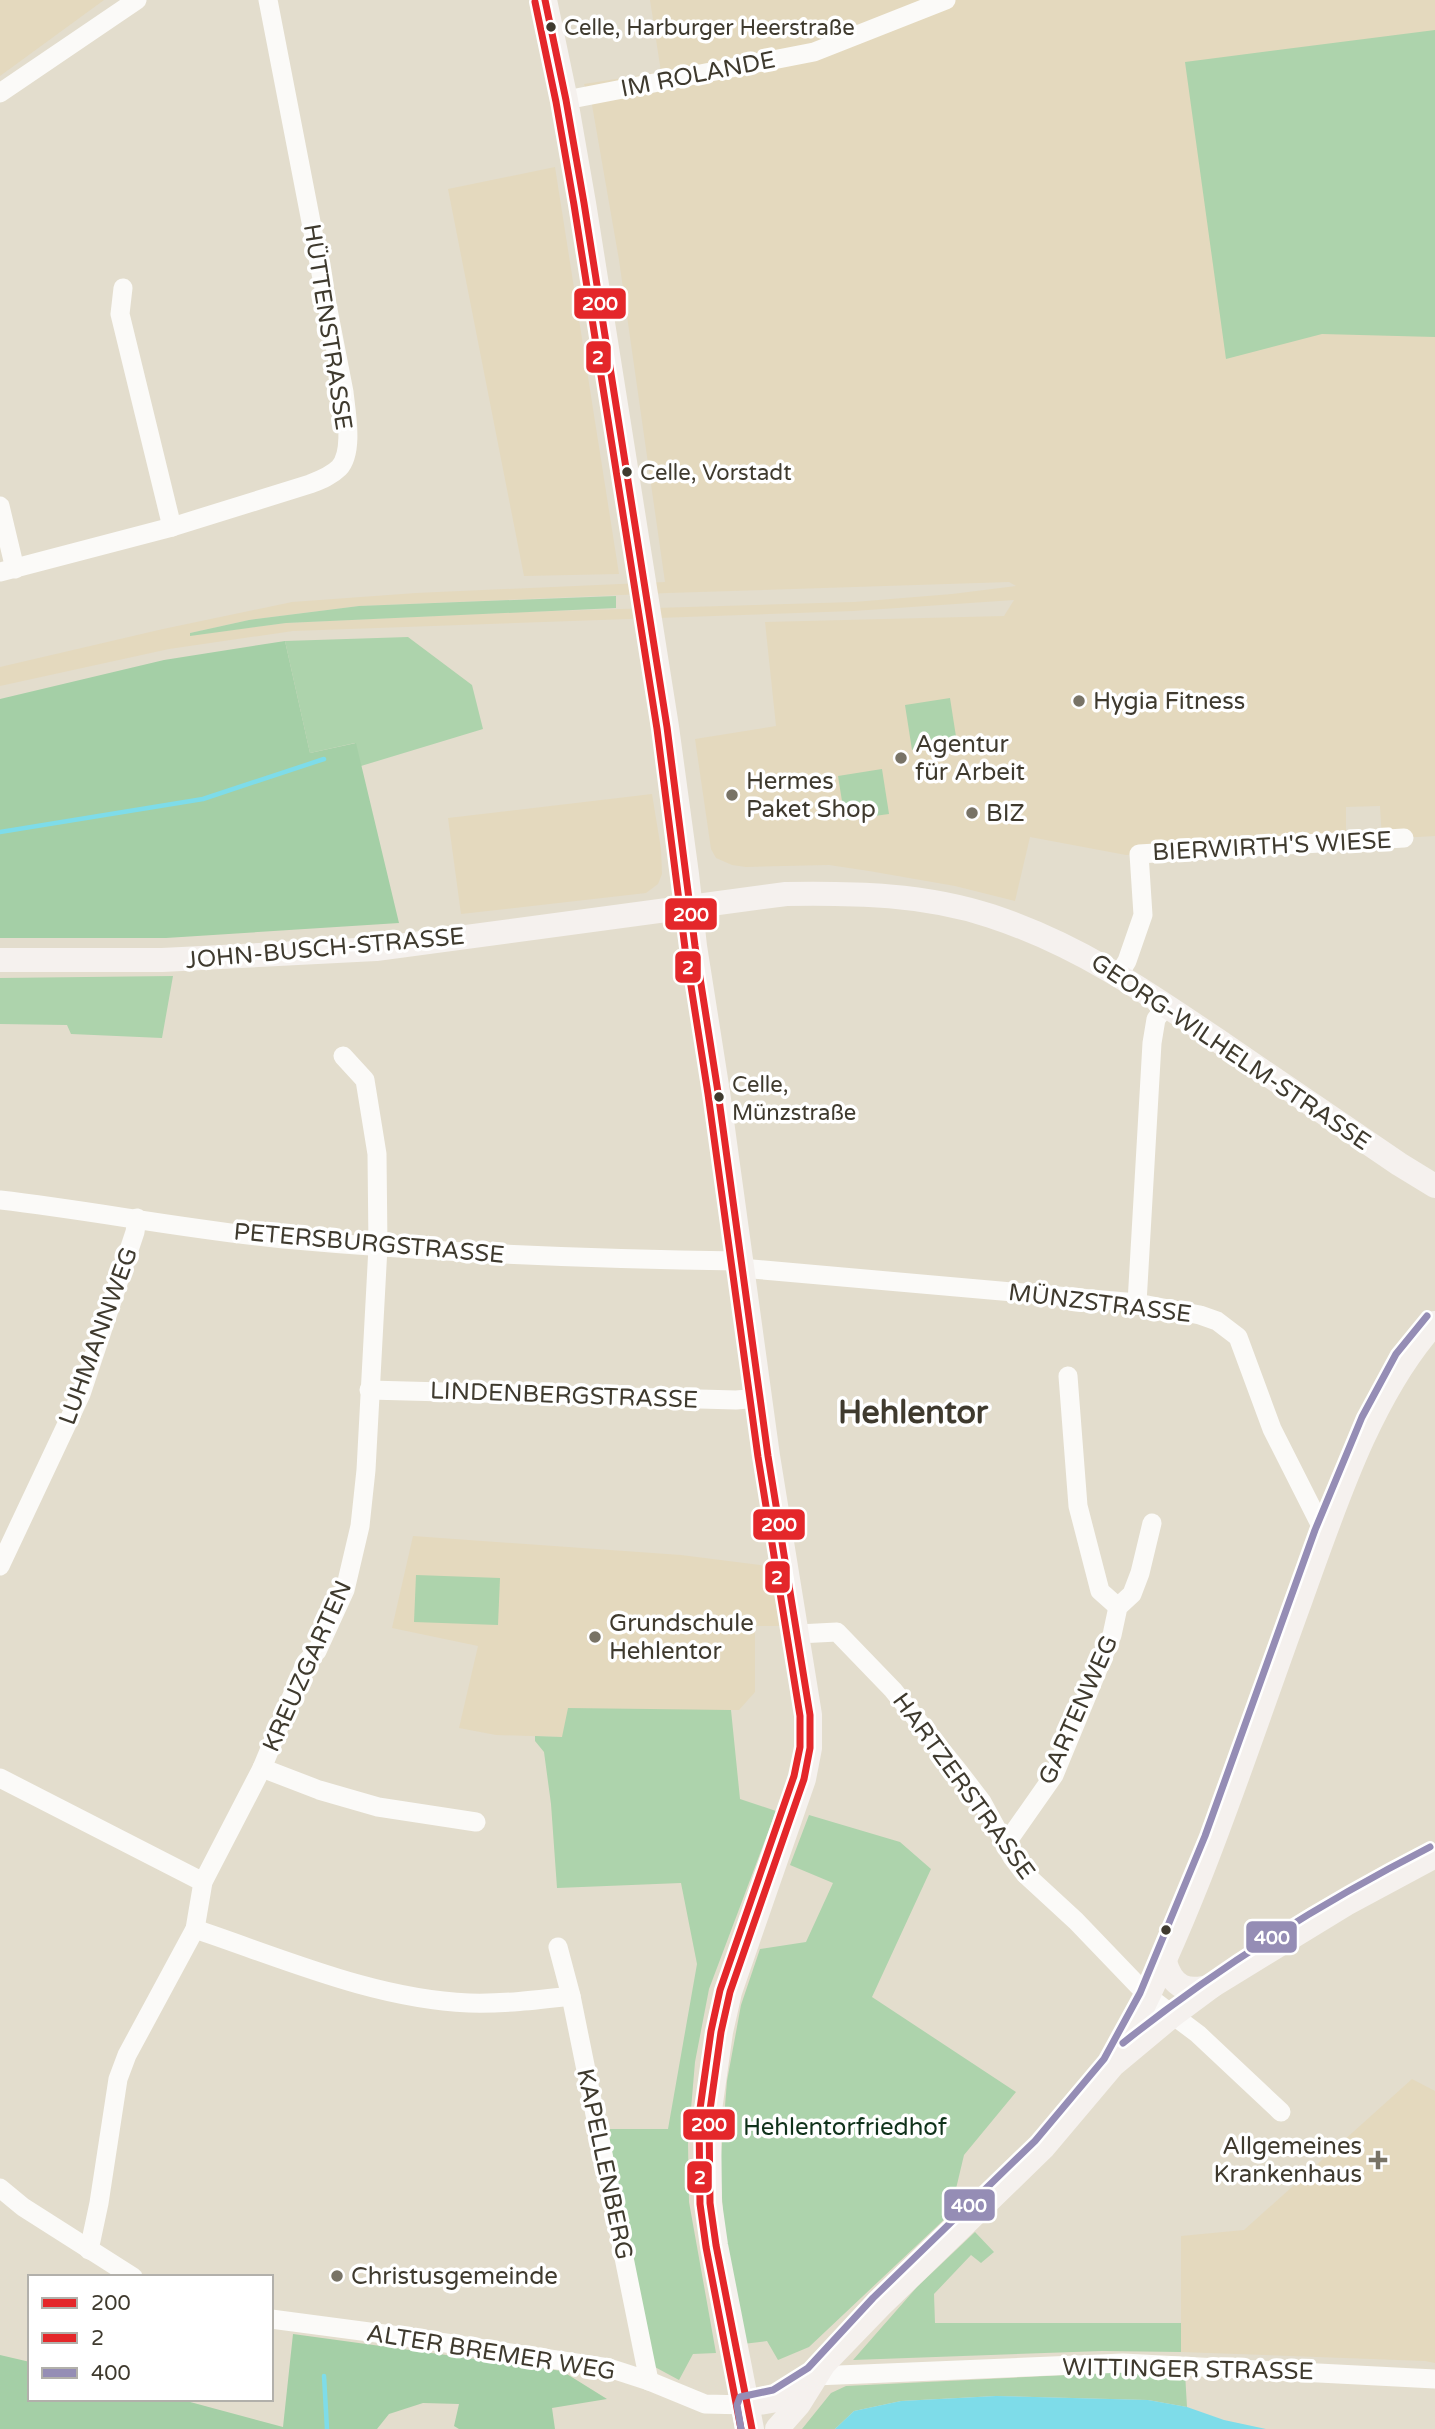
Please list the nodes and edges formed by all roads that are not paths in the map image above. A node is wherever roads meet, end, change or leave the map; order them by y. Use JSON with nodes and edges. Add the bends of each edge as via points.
{"nodes":[{"id":1,"x":137,"y":0,"type":"edge"},
{"id":2,"x":268,"y":0,"type":"edge"},
{"id":3,"x":545,"y":0,"type":"edge"},
{"id":4,"x":946,"y":0,"type":"edge"},
{"id":5,"x":0,"y":93,"type":"edge"},
{"id":6,"x":566,"y":100,"type":"junction"},
{"id":7,"x":123,"y":288,"type":"dead end"},
{"id":8,"x":0,"y":506,"type":"edge"},
{"id":9,"x":172,"y":527,"type":"junction"},
{"id":10,"x":7,"y":570,"type":"edge"},
{"id":11,"x":1404,"y":838,"type":"dead end"},
{"id":12,"x":691,"y":907,"type":"junction"},
{"id":13,"x":0,"y":960,"type":"edge"},
{"id":14,"x":1119,"y":974,"type":"junction"},
{"id":15,"x":1167,"y":1005,"type":"junction"},
{"id":16,"x":344,"y":1056,"type":"dead end"},
{"id":17,"x":1435,"y":1186,"type":"edge"},
{"id":18,"x":0,"y":1200,"type":"edge"},
{"id":19,"x":137,"y":1218,"type":"junction"},
{"id":20,"x":378,"y":1247,"type":"junction"},
{"id":21,"x":741,"y":1264,"type":"junction"},
{"id":22,"x":1137,"y":1303,"type":"junction"},
{"id":23,"x":1435,"y":1323,"type":"edge"},
{"id":24,"x":1068,"y":1376,"type":"dead end"},
{"id":25,"x":369,"y":1390,"type":"junction"},
{"id":26,"x":760,"y":1398,"type":"junction"},
{"id":27,"x":1152,"y":1523,"type":"dead end"},
{"id":28,"x":1325,"y":1534,"type":"junction"},
{"id":29,"x":0,"y":1566,"type":"edge"},
{"id":30,"x":1118,"y":1607,"type":"junction"},
{"id":31,"x":798,"y":1634,"type":"junction"},
{"id":32,"x":262,"y":1768,"type":"junction"},
{"id":33,"x":0,"y":1778,"type":"edge"},
{"id":34,"x":476,"y":1822,"type":"dead end"},
{"id":35,"x":1003,"y":1841,"type":"junction"},
{"id":36,"x":1435,"y":1856,"type":"edge"},
{"id":37,"x":203,"y":1882,"type":"junction"},
{"id":38,"x":195,"y":1929,"type":"junction"},
{"id":39,"x":558,"y":1947,"type":"dead end"},
{"id":40,"x":1165,"y":1962,"type":"junction"},
{"id":41,"x":1212,"y":1986,"type":"junction"},
{"id":42,"x":571,"y":1997,"type":"junction"},
{"id":43,"x":1149,"y":1997,"type":"junction"},
{"id":44,"x":1173,"y":2015,"type":"junction"},
{"id":45,"x":1113,"y":2065,"type":"junction"},
{"id":46,"x":1281,"y":2112,"type":"dead end"},
{"id":47,"x":0,"y":2188,"type":"edge"},
{"id":48,"x":89,"y":2250,"type":"junction"},
{"id":49,"x":130,"y":2275,"type":"edge"},
{"id":50,"x":273,"y":2319,"type":"edge"},
{"id":51,"x":815,"y":2376,"type":"junction"},
{"id":52,"x":1435,"y":2379,"type":"edge"},
{"id":53,"x":649,"y":2381,"type":"junction"},
{"id":54,"x":749,"y":2417,"type":"edge"},
{"id":55,"x":778,"y":2429,"type":"edge"}],
"edges":[{"from":1,"to":5,"type":"street"},
{"from":2,"to":9,"type":"street","name":"HÜTTENSTRASSE","via":[[344,392],[347,456],[340,468],[310,484]]},
{"from":3,"to":6,"type":"main road"},
{"from":4,"to":6,"type":"street","name":"IM ROLANDE","via":[[814,52]]},
{"from":6,"to":12,"type":"main road","via":[[671,754]]},
{"from":7,"to":9,"type":"street","via":[[120,314]]},
{"from":8,"to":10,"type":"street"},
{"from":9,"to":10,"type":"street","name":"HÜTTENSTRASSE"},
{"from":11,"to":14,"type":"street","name":"BIERWIRTH'S WIESE","via":[[1139,854],[1143,915]]},
{"from":12,"to":13,"type":"main road","name":"JOHN-BUSCH-STRASSE","via":[[376,949],[162,961]]},
{"from":12,"to":14,"type":"main road","name":"GEORG-WILHELM-STRASSE","via":[[786,894],[854,892],[922,900],[989,915],[1055,940]]},
{"from":12,"to":21,"type":"main road"},
{"from":14,"to":15,"type":"main road","name":"GEORG-WILHELM-STRASSE"},
{"from":15,"to":17,"type":"main road","name":"GEORG-WILHELM-STRASSE"},
{"from":15,"to":22,"type":"street","via":[[1156,1019],[1152,1043]]},
{"from":16,"to":20,"type":"street","name":"KREUZGARTEN","via":[[365,1080],[377,1154]]},
{"from":18,"to":19,"type":"street","name":"PETERSBURGSTRASSE"},
{"from":19,"to":20,"type":"street","name":"PETERSBURGSTRASSE"},
{"from":19,"to":29,"type":"street","name":"LUHMANNWEG","via":[[81,1394]]},
{"from":20,"to":21,"type":"street","name":"PETERSBURGSTRASSE"},
{"from":20,"to":25,"type":"street","name":"KREUZGARTEN"},
{"from":21,"to":22,"type":"street","name":"MÜNZSTRASSE"},
{"from":21,"to":26,"type":"main road"},
{"from":22,"to":28,"type":"street","name":"MÜNZSTRASSE","via":[[1200,1315],[1238,1337],[1272,1429]]},
{"from":23,"to":28,"type":"main road","via":[[1387,1390]]},
{"from":24,"to":30,"type":"street","name":"GARTENWEG","via":[[1078,1506],[1100,1591]]},
{"from":25,"to":26,"type":"street","name":"LINDENBERGSTRASSE"},
{"from":25,"to":32,"type":"street","name":"KREUZGARTEN","via":[[360,1526],[345,1590],[317,1651],[306,1662]]},
{"from":26,"to":31,"type":"main road"},
{"from":27,"to":30,"type":"street","name":"GARTENWEG","via":[[1132,1594]]},
{"from":28,"to":40,"type":"main road","via":[[1215,1840]]},
{"from":30,"to":35,"type":"street","name":"GARTENWEG","via":[[1112,1635],[1054,1774],[1012,1835]]},
{"from":31,"to":35,"type":"street","name":"HARTZERSTRASSE","via":[[837,1632],[857,1651],[959,1772]]},
{"from":31,"to":54,"type":"main road","via":[[811,1723],[809,1763],[730,1992],[709,2117],[710,2203]]},
{"from":32,"to":34,"type":"street","via":[[378,1807]]},
{"from":32,"to":37,"type":"street","name":"KREUZGARTEN"},
{"from":33,"to":37,"type":"street"},
{"from":35,"to":43,"type":"street","name":"HARTZERSTRASSE","via":[[1024,1874]]},
{"from":36,"to":41,"type":"main road"},
{"from":37,"to":38,"type":"street","name":"KREUZGARTEN"},
{"from":38,"to":42,"type":"street","via":[[335,1977],[406,1995],[468,2003]]},
{"from":38,"to":48,"type":"street","name":"KREUZGARTEN","via":[[118,2079]]},
{"from":39,"to":42,"type":"street","name":"KAPELLENBERG"},
{"from":40,"to":41,"type":"main road","via":[[1174,1981],[1184,1988]]},
{"from":40,"to":43,"type":"main road"},
{"from":41,"to":44,"type":"main road"},
{"from":42,"to":53,"type":"street","name":"KAPELLENBERG"},
{"from":43,"to":44,"type":"street","name":"HARTZERSTRASSE"},
{"from":43,"to":45,"type":"main road"},
{"from":44,"to":45,"type":"main road"},
{"from":44,"to":46,"type":"street","name":"HARTZERSTRASSE"},
{"from":45,"to":51,"type":"main road","via":[[1043,2148],[880,2306]]},
{"from":47,"to":48,"type":"street"},
{"from":48,"to":49,"type":"street"},
{"from":50,"to":53,"type":"street","name":"ALTER BREMER WEG","via":[[610,2368]]},
{"from":51,"to":52,"type":"street","name":"WITTINGER STRASSE","via":[[1123,2363]]},
{"from":51,"to":54,"type":"main road"},
{"from":51,"to":55,"type":"main road"},
{"from":53,"to":54,"type":"street","name":"ALTER BREMER WEG"}]}
